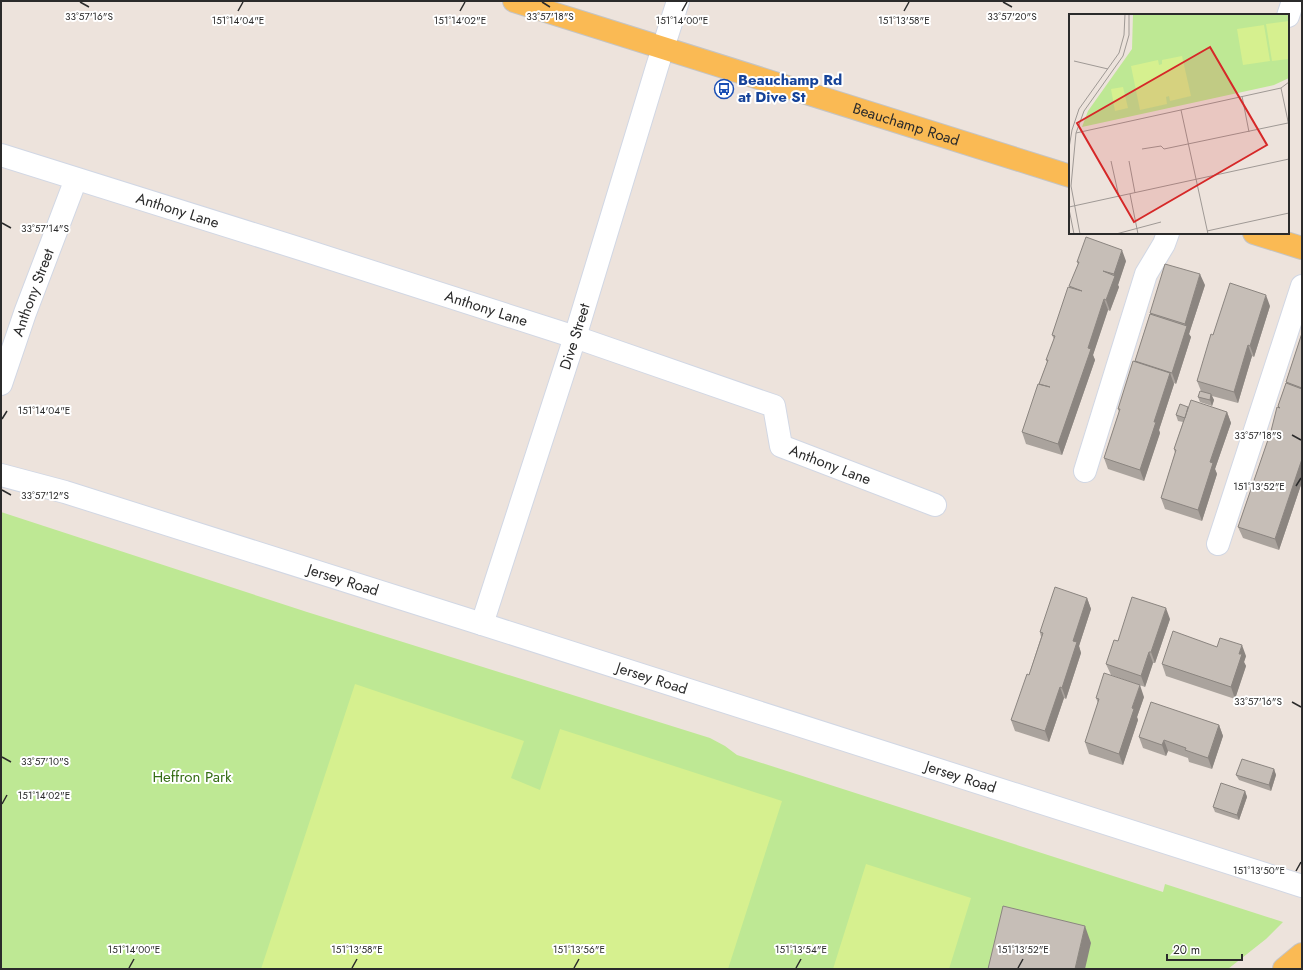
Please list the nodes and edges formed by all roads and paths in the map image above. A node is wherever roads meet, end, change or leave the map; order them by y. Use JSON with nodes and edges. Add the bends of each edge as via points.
{"nodes":[{"id":1,"x":514,"y":1,"type":"edge"},
{"id":2,"x":678,"y":1,"type":"edge"},
{"id":3,"x":1293,"y":1,"type":"edge"},
{"id":4,"x":1289,"y":14,"type":"edge"},
{"id":5,"x":663,"y":48,"type":"junction"},
{"id":6,"x":1,"y":155,"type":"edge"},
{"id":7,"x":1069,"y":176,"type":"edge"},
{"id":8,"x":76,"y":179,"type":"junction"},
{"id":9,"x":1168,"y":234,"type":"edge"},
{"id":10,"x":1257,"y":234,"type":"edge"},
{"id":11,"x":1302,"y":248,"type":"edge"},
{"id":12,"x":1302,"y":286,"type":"edge"},
{"id":13,"x":575,"y":337,"type":"junction"},
{"id":14,"x":1,"y":384,"type":"edge"},
{"id":15,"x":1085,"y":471,"type":"dead end"},
{"id":16,"x":1,"y":475,"type":"edge"},
{"id":17,"x":935,"y":505,"type":"dead end"},
{"id":18,"x":1218,"y":544,"type":"dead end"},
{"id":19,"x":482,"y":624,"type":"junction"},
{"id":20,"x":1302,"y":886,"type":"edge"},
{"id":21,"x":1302,"y":954,"type":"edge"},
{"id":22,"x":1284,"y":969,"type":"edge"}],
"edges":[{"from":1,"to":5,"type":"main road","name":"Beauchamp Road"},
{"from":2,"to":5,"type":"street","name":"Dive Street"},
{"from":3,"to":4,"type":"street"},
{"from":5,"to":7,"type":"main road","name":"Beauchamp Road"},
{"from":5,"to":13,"type":"street","name":"Dive Street"},
{"from":6,"to":8,"type":"street","name":"Anthony Lane"},
{"from":8,"to":13,"type":"street","name":"Anthony Lane"},
{"from":8,"to":14,"type":"street","name":"Anthony Street"},
{"from":9,"to":15,"type":"street","via":[[1146,274]]},
{"from":10,"to":11,"type":"main road"},
{"from":12,"to":18,"type":"street"},
{"from":13,"to":17,"type":"street","name":"Anthony Lane","via":[[774,406],[781,446]]},
{"from":13,"to":19,"type":"street","name":"Dive Street"},
{"from":16,"to":19,"type":"street","name":"Jersey Road","via":[[65,492]]},
{"from":19,"to":20,"type":"street","name":"Jersey Road"},
{"from":21,"to":22,"type":"main road"}]}
